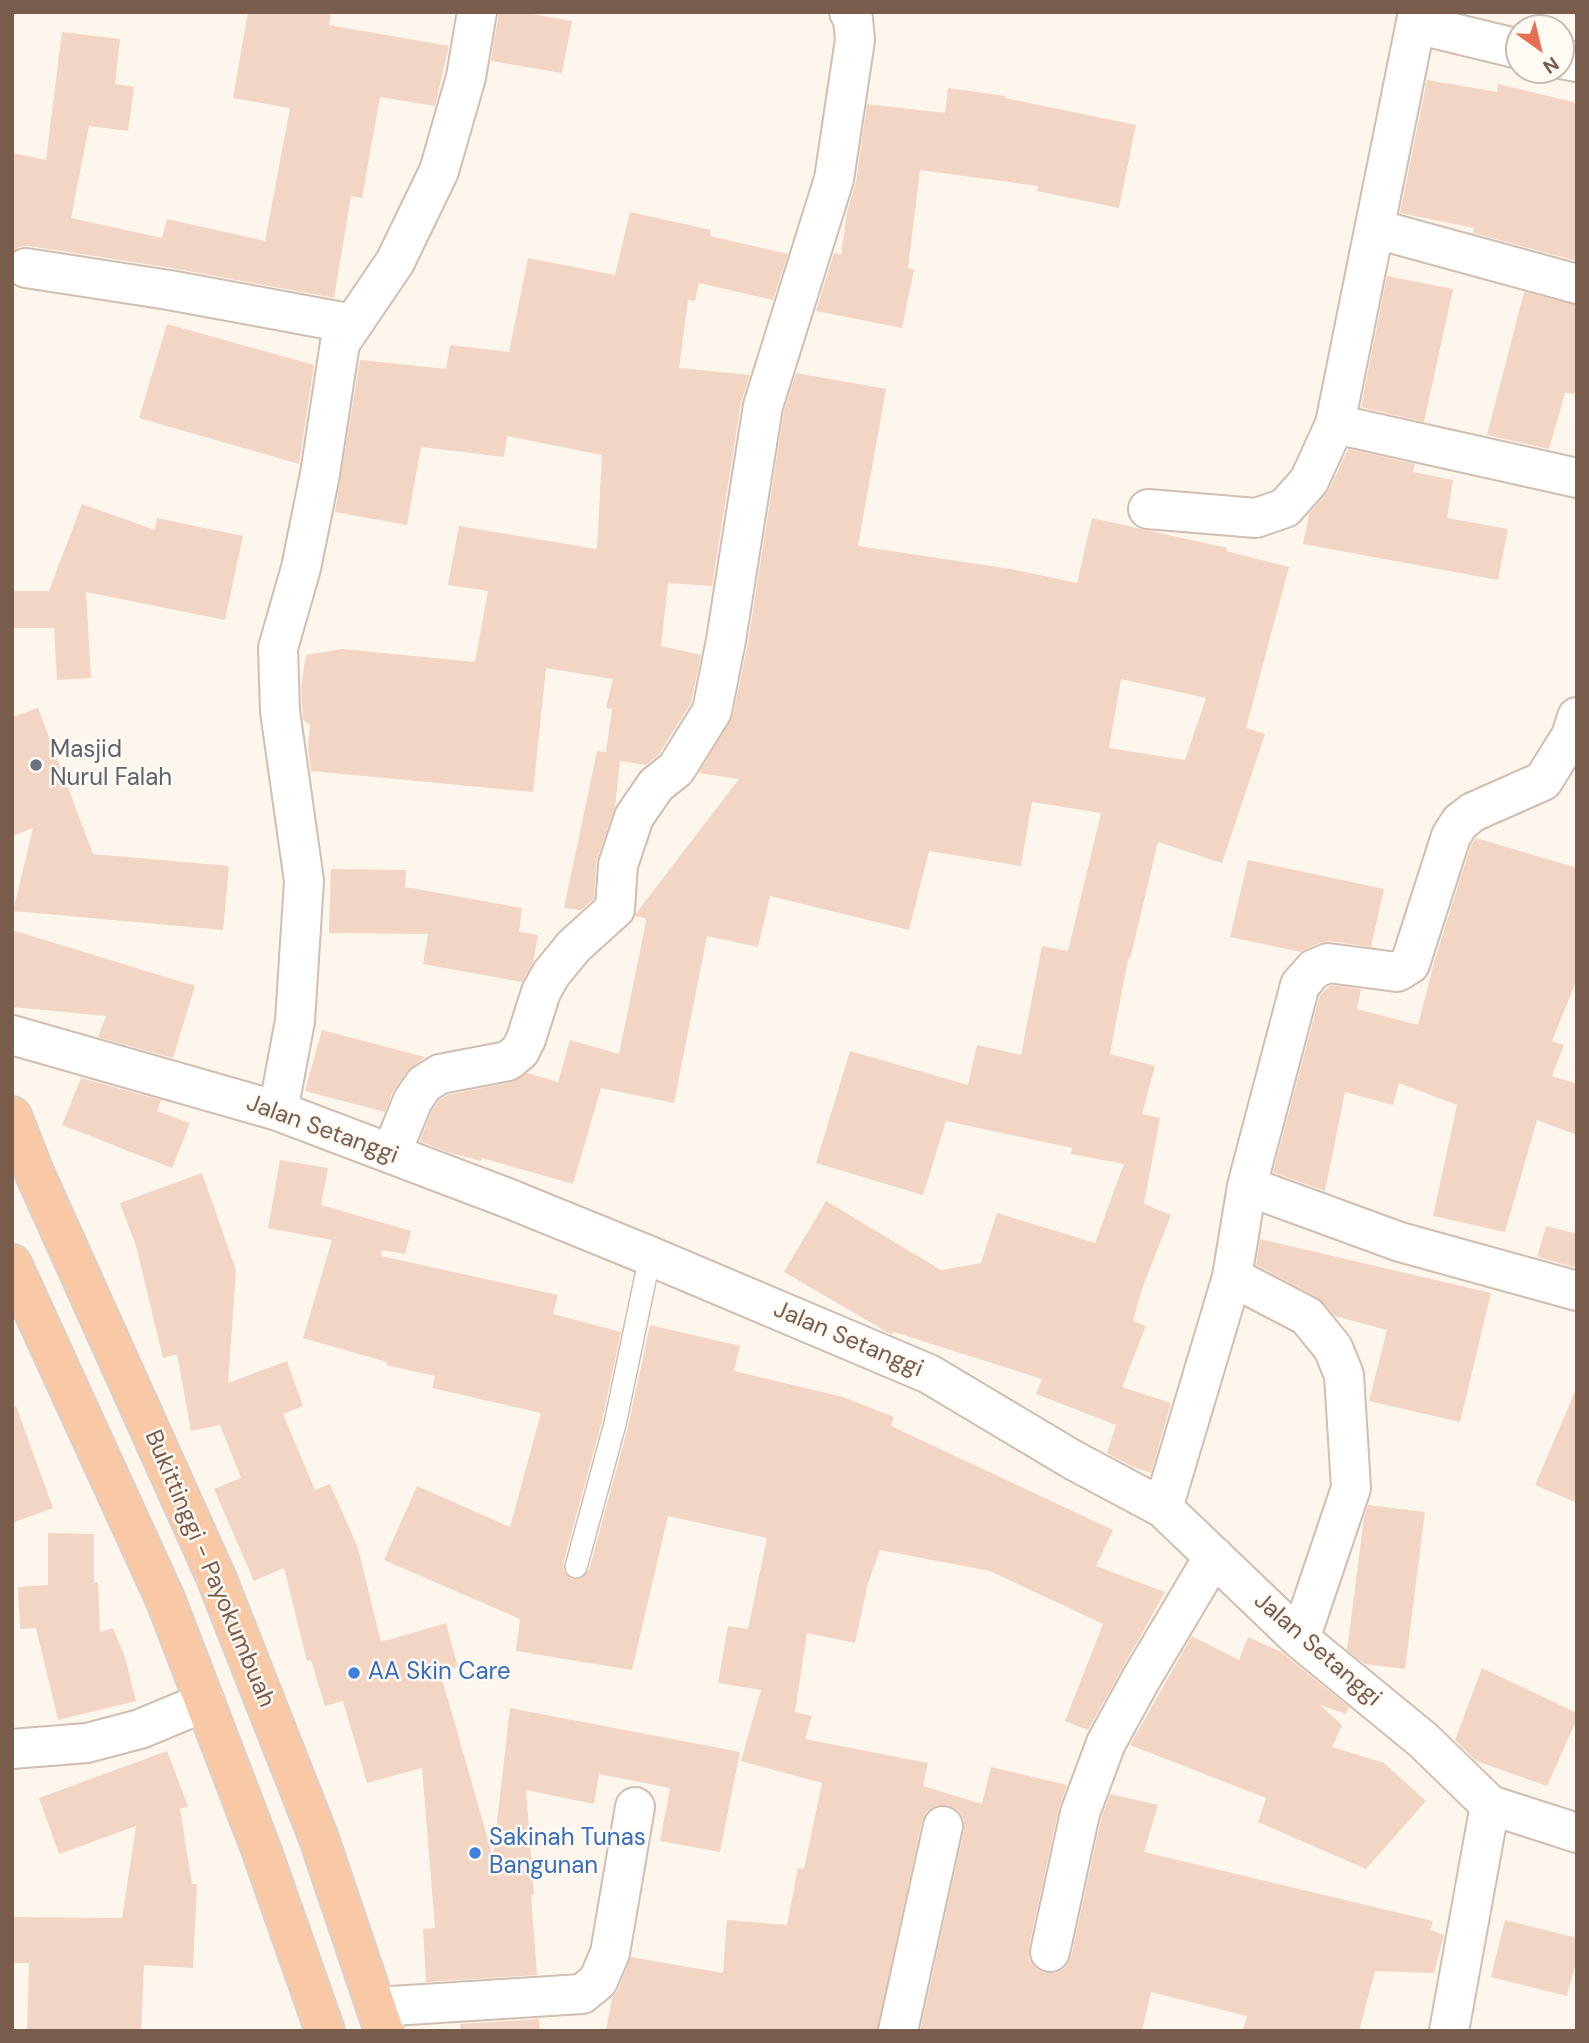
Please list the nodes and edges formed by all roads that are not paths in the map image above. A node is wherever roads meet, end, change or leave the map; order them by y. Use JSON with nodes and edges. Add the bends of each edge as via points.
{"nodes":[{"id":1,"x":477,"y":12,"type":"edge"},
{"id":2,"x":849,"y":12,"type":"edge"},
{"id":3,"x":1417,"y":18,"type":"edge"},
{"id":4,"x":1505,"y":45,"type":"edge"},
{"id":5,"x":1376,"y":229,"type":"junction"},
{"id":6,"x":26,"y":268,"type":"dead end"},
{"id":7,"x":1577,"y":284,"type":"edge"},
{"id":8,"x":353,"y":324,"type":"junction"},
{"id":9,"x":1335,"y":424,"type":"junction"},
{"id":10,"x":1577,"y":478,"type":"edge"},
{"id":11,"x":1148,"y":509,"type":"dead end"},
{"id":12,"x":1577,"y":717,"type":"edge"},
{"id":13,"x":12,"y":1035,"type":"edge"},
{"id":14,"x":278,"y":1111,"type":"junction"},
{"id":15,"x":12,"y":1116,"type":"edge"},
{"id":16,"x":391,"y":1154,"type":"junction"},
{"id":17,"x":1247,"y":1186,"type":"junction"},
{"id":18,"x":650,"y":1256,"type":"junction"},
{"id":19,"x":12,"y":1264,"type":"edge"},
{"id":20,"x":1232,"y":1278,"type":"junction"},
{"id":21,"x":1577,"y":1291,"type":"edge"},
{"id":22,"x":1163,"y":1508,"type":"junction"},
{"id":23,"x":1214,"y":1556,"type":"junction"},
{"id":24,"x":576,"y":1567,"type":"dead end"},
{"id":25,"x":1300,"y":1639,"type":"junction"},
{"id":26,"x":258,"y":1682,"type":"junction"},
{"id":27,"x":205,"y":1702,"type":"junction"},
{"id":28,"x":12,"y":1749,"type":"edge"},
{"id":29,"x":1490,"y":1805,"type":"junction"},
{"id":30,"x":635,"y":1807,"type":"dead end"},
{"id":31,"x":943,"y":1826,"type":"dead end"},
{"id":32,"x":1577,"y":1833,"type":"edge"},
{"id":33,"x":318,"y":1836,"type":"junction"},
{"id":34,"x":261,"y":1849,"type":"junction"},
{"id":35,"x":1049,"y":1952,"type":"dead end"},
{"id":36,"x":380,"y":2019,"type":"edge"},
{"id":37,"x":325,"y":2031,"type":"edge"},
{"id":38,"x":898,"y":2031,"type":"edge"},
{"id":39,"x":1449,"y":2031,"type":"edge"}],
"edges":[{"from":1,"to":8,"type":"street","via":[[466,77],[439,171],[395,262]]},
{"from":2,"to":16,"type":"street","via":[[855,40],[834,179],[763,406],[712,711],[676,769],[656,785],[634,817],[618,865],[615,909],[551,974],[520,1051],[508,1061],[440,1074],[424,1084]]},
{"from":3,"to":4,"type":"street"},
{"from":3,"to":5,"type":"street"},
{"from":5,"to":7,"type":"street"},
{"from":5,"to":9,"type":"street"},
{"from":6,"to":8,"type":"street"},
{"from":8,"to":14,"type":"street","via":[[340,343],[320,474],[278,648],[280,710],[304,881],[295,1021]]},
{"from":9,"to":10,"type":"street"},
{"from":9,"to":11,"type":"street","via":[[1309,481],[1285,508],[1256,518]]},
{"from":12,"to":17,"type":"street","via":[[1571,736],[1543,781],[1460,822],[1451,836],[1410,964],[1397,972],[1328,963],[1314,969],[1300,985]]},
{"from":13,"to":14,"type":"street","name":"Jalan Setanggi"},
{"from":14,"to":16,"type":"street","name":"Jalan Setanggi"},
{"from":15,"to":26,"type":"highway","name":"Bukittinggi - Payokumbuah"},
{"from":16,"to":18,"type":"street","name":"Jalan Setanggi"},
{"from":17,"to":20,"type":"street"},
{"from":17,"to":21,"type":"street","via":[[1400,1242]]},
{"from":18,"to":22,"type":"street","name":"Jalan Setanggi","via":[[929,1374]]},
{"from":18,"to":24,"type":"lane","via":[[615,1424]]},
{"from":19,"to":27,"type":"highway","via":[[166,1601]]},
{"from":20,"to":22,"type":"street"},
{"from":20,"to":25,"type":"street","via":[[1307,1316],[1334,1348],[1345,1375],[1351,1488]]},
{"from":22,"to":23,"type":"street","name":"Jalan Setanggi"},
{"from":23,"to":25,"type":"street","name":"Jalan Setanggi"},
{"from":23,"to":35,"type":"street","via":[[1106,1743],[1080,1813]]},
{"from":25,"to":29,"type":"street","name":"Jalan Setanggi","via":[[1423,1740]]},
{"from":26,"to":27,"type":"highway"},
{"from":26,"to":33,"type":"highway","name":"Bukittinggi - Payokumbuah"},
{"from":27,"to":28,"type":"street","via":[[140,1729],[86,1743]]},
{"from":27,"to":34,"type":"highway"},
{"from":29,"to":32,"type":"street","name":"Jalan Setanggi"},
{"from":29,"to":39,"type":"street"},
{"from":30,"to":36,"type":"street","via":[[610,1953],[598,1981],[582,1994]]},
{"from":31,"to":38,"type":"street"},
{"from":33,"to":34,"type":"highway"},
{"from":33,"to":36,"type":"highway","name":"Bukittinggi - Payokumbuah"},
{"from":34,"to":37,"type":"highway"}]}
